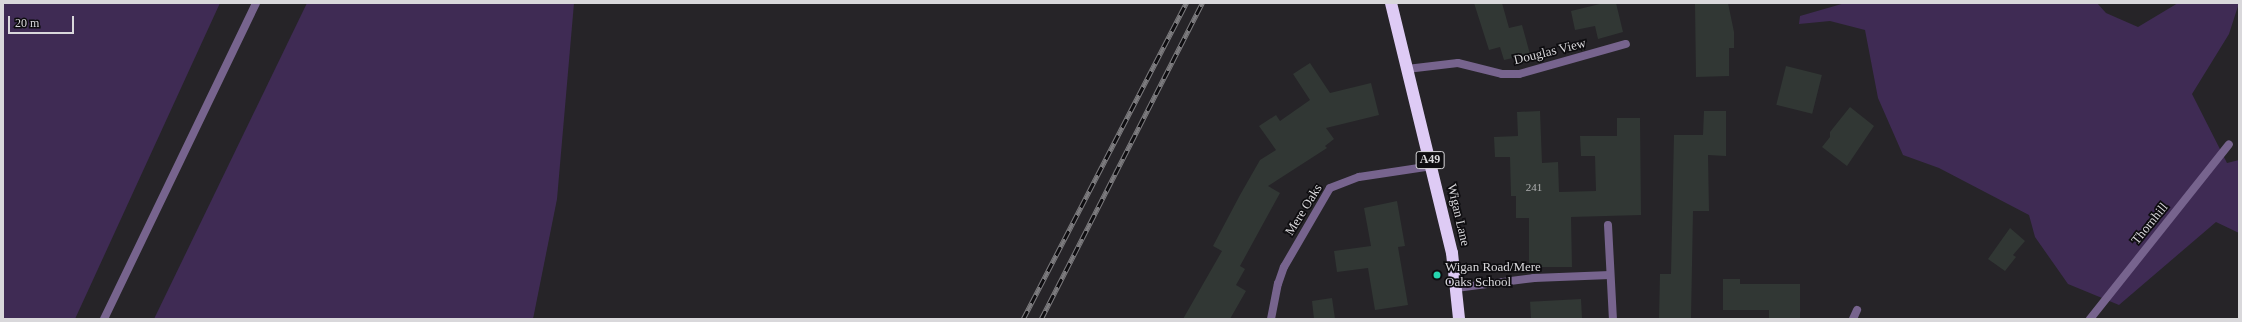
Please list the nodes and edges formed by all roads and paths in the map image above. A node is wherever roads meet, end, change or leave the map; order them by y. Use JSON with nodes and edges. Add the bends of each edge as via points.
{"nodes":[{"id":1,"x":256,"y":3,"type":"edge"},
{"id":2,"x":1391,"y":3,"type":"edge"},
{"id":3,"x":1626,"y":44,"type":"dead end"},
{"id":4,"x":1407,"y":69,"type":"junction"},
{"id":5,"x":2228,"y":144,"type":"dead end"},
{"id":6,"x":1432,"y":166,"type":"junction"},
{"id":7,"x":1608,"y":225,"type":"dead end"},
{"id":8,"x":1610,"y":275,"type":"junction"},
{"id":9,"x":1456,"y":288,"type":"junction"},
{"id":10,"x":1857,"y":310,"type":"dead end"},
{"id":11,"x":104,"y":319,"type":"edge"},
{"id":12,"x":1271,"y":319,"type":"edge"},
{"id":13,"x":1459,"y":319,"type":"edge"},
{"id":14,"x":1613,"y":319,"type":"edge"},
{"id":15,"x":1853,"y":319,"type":"edge"},
{"id":16,"x":2090,"y":319,"type":"edge"}],
"edges":[{"from":1,"to":11,"type":"street"},
{"from":2,"to":4,"type":"highway","name":"Wigan Lane","number":"A49"},
{"from":3,"to":4,"type":"street","name":"Douglas View","via":[[1519,74],[1502,74],[1458,63]]},
{"from":4,"to":6,"type":"highway","name":"Wigan Lane","number":"A49"},
{"from":5,"to":16,"type":"street","name":"Thornhill"},
{"from":6,"to":9,"type":"highway","name":"Wigan Lane","number":"A49","via":[[1452,253]]},
{"from":6,"to":12,"type":"street","name":"Mere Oaks","via":[[1359,178],[1330,188],[1284,267]]},
{"from":7,"to":8,"type":"street"},
{"from":8,"to":9,"type":"street","via":[[1534,278]]},
{"from":8,"to":14,"type":"street"},
{"from":9,"to":13,"type":"highway","name":"Wigan Lane","number":"A49"},
{"from":10,"to":15,"type":"street"}]}
